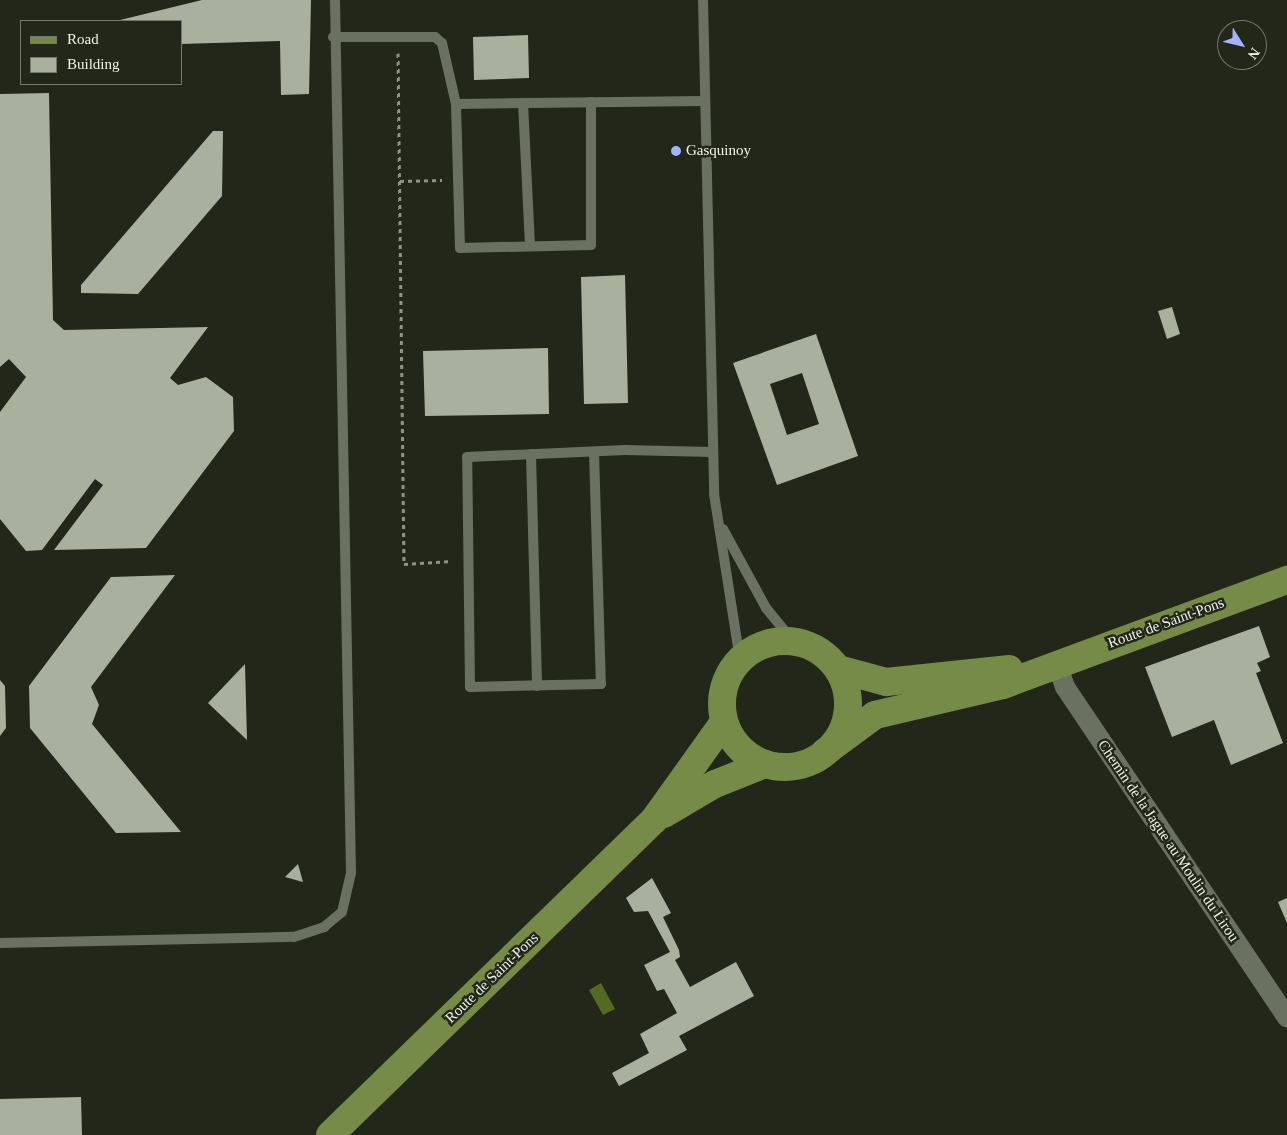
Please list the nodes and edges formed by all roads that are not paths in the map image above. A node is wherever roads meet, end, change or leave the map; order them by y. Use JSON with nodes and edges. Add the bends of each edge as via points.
{"nodes":[{"id":1,"x":335,"y":0,"type":"edge"},
{"id":2,"x":703,"y":0,"type":"edge"},
{"id":3,"x":333,"y":37,"type":"junction"},
{"id":4,"x":705,"y":101,"type":"junction"},
{"id":5,"x":591,"y":102,"type":"junction"},
{"id":6,"x":523,"y":103,"type":"junction"},
{"id":7,"x":456,"y":104,"type":"junction"},
{"id":8,"x":530,"y":246,"type":"junction"},
{"id":9,"x":594,"y":452,"type":"junction"},
{"id":10,"x":712,"y":452,"type":"junction"},
{"id":11,"x":531,"y":454,"type":"junction"},
{"id":12,"x":719,"y":522,"type":"junction"},
{"id":13,"x":1287,"y":580,"type":"edge"},
{"id":14,"x":793,"y":641,"type":"junction"},
{"id":15,"x":740,"y":660,"type":"junction"},
{"id":16,"x":1051,"y":664,"type":"junction"},
{"id":17,"x":838,"y":669,"type":"junction"},
{"id":18,"x":537,"y":686,"type":"junction"},
{"id":19,"x":724,"y":722,"type":"junction"},
{"id":20,"x":825,"y":752,"type":"junction"},
{"id":21,"x":765,"y":764,"type":"junction"},
{"id":22,"x":654,"y":820,"type":"junction"},
{"id":23,"x":0,"y":943,"type":"edge"},
{"id":24,"x":1287,"y":1017,"type":"edge"},
{"id":25,"x":330,"y":1135,"type":"edge"}],
"edges":[{"from":1,"to":3,"type":"lane"},
{"from":2,"to":4,"type":"lane"},
{"from":3,"to":7,"type":"lane","via":[[426,34],[442,43]]},
{"from":3,"to":23,"type":"lane","via":[[351,873],[342,912],[324,927],[294,937]]},
{"from":4,"to":5,"type":"lane"},
{"from":4,"to":10,"type":"lane"},
{"from":5,"to":6,"type":"lane"},
{"from":5,"to":8,"type":"lane","via":[[591,245]]},
{"from":6,"to":7,"type":"lane"},
{"from":6,"to":8,"type":"lane"},
{"from":7,"to":8,"type":"lane","via":[[460,248]]},
{"from":9,"to":10,"type":"lane"},
{"from":9,"to":11,"type":"lane"},
{"from":9,"to":18,"type":"lane","via":[[601,684]]},
{"from":10,"to":12,"type":"lane"},
{"from":11,"to":18,"type":"lane"},
{"from":11,"to":18,"type":"lane","via":[[467,457],[470,687]]},
{"from":12,"to":14,"type":"lane","via":[[766,608]]},
{"from":12,"to":15,"type":"lane"},
{"from":13,"to":16,"type":"main road","name":"Route de Saint-Pons"},
{"from":14,"to":15,"type":"main road","via":[[764,644]]},
{"from":14,"to":17,"type":"main road","via":[[819,650]]},
{"from":15,"to":19,"type":"main road","via":[[724,689]]},
{"from":16,"to":17,"type":"main road","name":"Route de Saint-Pons","via":[[886,682]]},
{"from":16,"to":20,"type":"main road","name":"Route de Saint-Pons","via":[[1002,685],[875,715]]},
{"from":16,"to":24,"type":"street","name":"Chemin de la Jague au Moulin du Lirou"},
{"from":17,"to":20,"type":"main road","via":[[848,698],[847,713],[843,728]]},
{"from":19,"to":21,"type":"main road","via":[[739,748]]},
{"from":19,"to":22,"type":"main road","name":"Route de Saint-Pons"},
{"from":20,"to":21,"type":"main road","via":[[796,766]]},
{"from":21,"to":22,"type":"main road","name":"Route de Saint-Pons","via":[[715,784]]},
{"from":22,"to":25,"type":"main road","name":"Route de Saint-Pons"}]}
